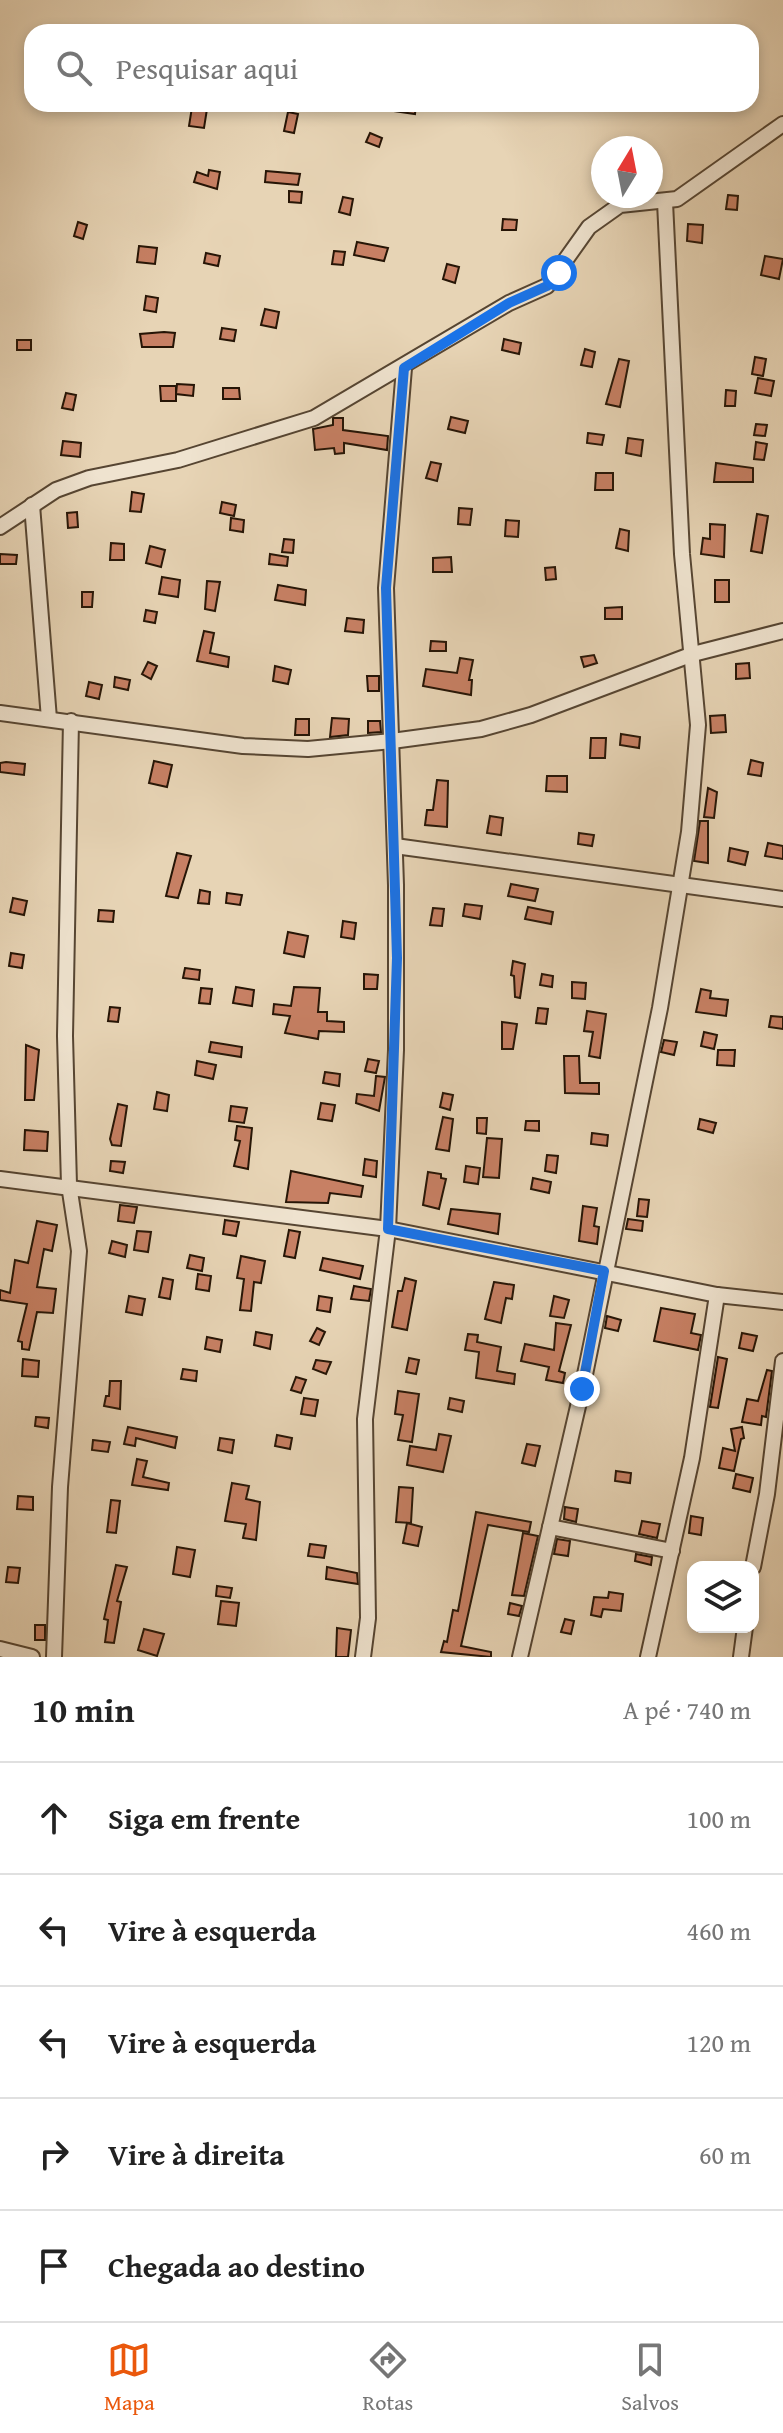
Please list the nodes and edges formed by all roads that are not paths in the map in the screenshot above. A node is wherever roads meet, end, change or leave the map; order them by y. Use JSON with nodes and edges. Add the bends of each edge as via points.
{"nodes":[{"id":1,"x":783,"y":124,"type":"edge"},
{"id":2,"x":665,"y":202,"type":"junction"},
{"id":3,"x":404,"y":368,"type":"junction"},
{"id":4,"x":32,"y":505,"type":"junction"},
{"id":5,"x":0,"y":527,"type":"edge"},
{"id":6,"x":783,"y":631,"type":"edge"},
{"id":7,"x":693,"y":654,"type":"junction"},
{"id":8,"x":0,"y":713,"type":"edge"},
{"id":9,"x":49,"y":719,"type":"junction"},
{"id":10,"x":71,"y":721,"type":"junction"},
{"id":11,"x":392,"y":741,"type":"junction"},
{"id":12,"x":395,"y":846,"type":"junction"},
{"id":13,"x":683,"y":882,"type":"junction"},
{"id":14,"x":783,"y":899,"type":"edge"},
{"id":15,"x":0,"y":1179,"type":"edge"},
{"id":16,"x":69,"y":1185,"type":"junction"},
{"id":17,"x":388,"y":1229,"type":"junction"},
{"id":18,"x":604,"y":1271,"type":"junction"},
{"id":19,"x":717,"y":1295,"type":"junction"},
{"id":20,"x":783,"y":1302,"type":"edge"},
{"id":21,"x":783,"y":1361,"type":"edge"},
{"id":22,"x":550,"y":1527,"type":"junction"},
{"id":23,"x":672,"y":1551,"type":"junction"},
{"id":24,"x":754,"y":1561,"type":"edge"},
{"id":25,"x":744,"y":1633,"type":"edge"},
{"id":26,"x":0,"y":1649,"type":"edge"},
{"id":27,"x":32,"y":1657,"type":"edge"},
{"id":28,"x":54,"y":1657,"type":"edge"},
{"id":29,"x":363,"y":1657,"type":"edge"},
{"id":30,"x":520,"y":1657,"type":"edge"},
{"id":31,"x":648,"y":1657,"type":"edge"},
{"id":32,"x":741,"y":1657,"type":"edge"}],
"edges":[{"from":1,"to":2,"type":"street","via":[[692,191]]},
{"from":2,"to":3,"type":"street","via":[[620,205],[589,227],[547,286],[509,303]]},
{"from":2,"to":7,"type":"street","via":[[682,554]]},
{"from":3,"to":4,"type":"street","via":[[314,418],[178,460],[89,478]]},
{"from":3,"to":11,"type":"street","via":[[386,588]]},
{"from":4,"to":5,"type":"street"},
{"from":4,"to":9,"type":"street"},
{"from":6,"to":7,"type":"street"},
{"from":7,"to":11,"type":"street","via":[[531,715],[481,729]]},
{"from":7,"to":13,"type":"street","via":[[698,725]]},
{"from":8,"to":9,"type":"street"},
{"from":9,"to":10,"type":"street"},
{"from":10,"to":11,"type":"street","via":[[243,746],[308,749]]},
{"from":10,"to":16,"type":"street","via":[[65,1036]]},
{"from":11,"to":12,"type":"street"},
{"from":12,"to":13,"type":"street"},
{"from":12,"to":17,"type":"street","via":[[396,1050]]},
{"from":13,"to":14,"type":"street"},
{"from":13,"to":18,"type":"street"},
{"from":15,"to":16,"type":"street"},
{"from":16,"to":17,"type":"street"},
{"from":16,"to":28,"type":"street","via":[[79,1251],[78,1288],[60,1487]]},
{"from":17,"to":18,"type":"street"},
{"from":17,"to":29,"type":"street","via":[[365,1419],[368,1618]]},
{"from":18,"to":19,"type":"street"},
{"from":18,"to":22,"type":"street"},
{"from":19,"to":20,"type":"street"},
{"from":19,"to":23,"type":"street"},
{"from":21,"to":24,"type":"street"},
{"from":22,"to":23,"type":"street"},
{"from":22,"to":30,"type":"street"},
{"from":23,"to":31,"type":"street"},
{"from":25,"to":32,"type":"street"},
{"from":26,"to":27,"type":"street"}]}
